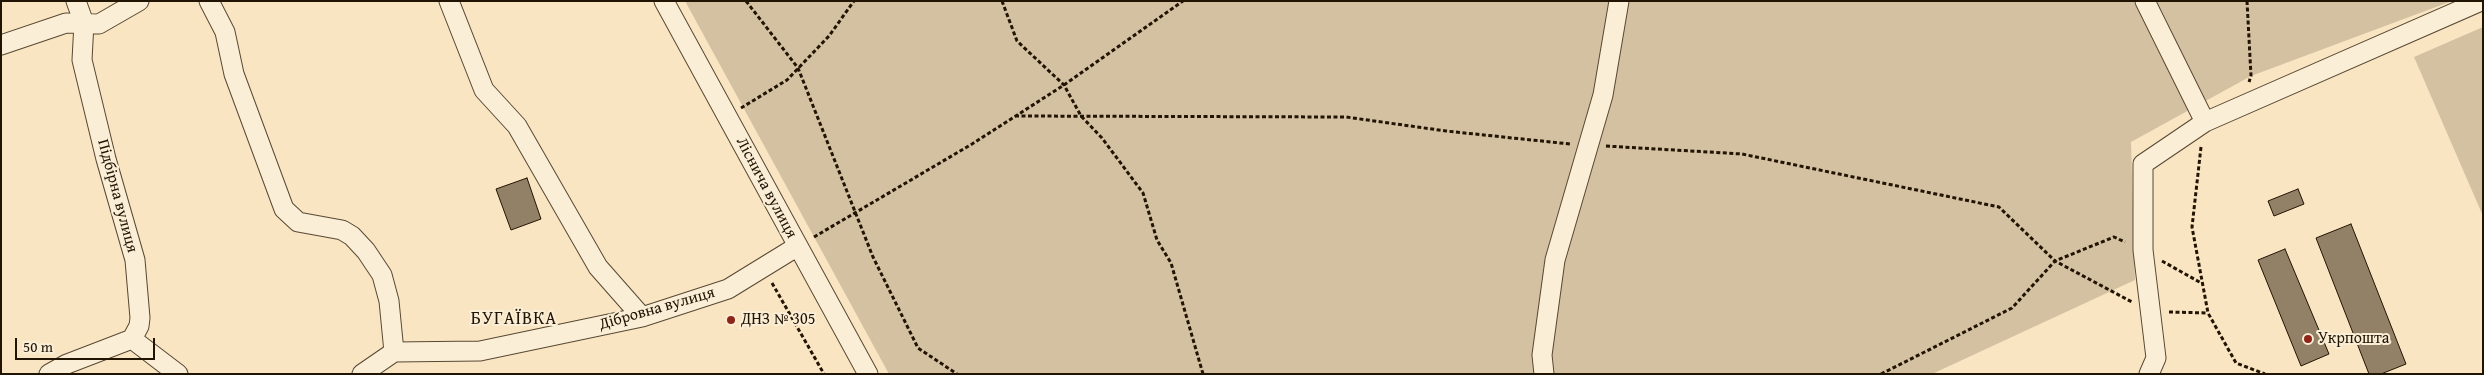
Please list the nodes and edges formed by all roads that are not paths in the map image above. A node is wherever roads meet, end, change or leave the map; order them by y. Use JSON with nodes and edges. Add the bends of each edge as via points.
{"nodes":[{"id":1,"x":76,"y":1,"type":"edge"},
{"id":2,"x":139,"y":1,"type":"edge"},
{"id":3,"x":210,"y":1,"type":"edge"},
{"id":4,"x":449,"y":1,"type":"edge"},
{"id":5,"x":664,"y":1,"type":"edge"},
{"id":6,"x":1619,"y":1,"type":"edge"},
{"id":7,"x":2145,"y":1,"type":"edge"},
{"id":8,"x":2481,"y":1,"type":"edge"},
{"id":9,"x":84,"y":23,"type":"junction"},
{"id":10,"x":1,"y":45,"type":"edge"},
{"id":11,"x":2204,"y":122,"type":"junction"},
{"id":12,"x":798,"y":246,"type":"junction"},
{"id":13,"x":642,"y":317,"type":"junction"},
{"id":14,"x":132,"y":339,"type":"junction"},
{"id":15,"x":394,"y":352,"type":"junction"},
{"id":16,"x":49,"y":374,"type":"edge"},
{"id":17,"x":178,"y":374,"type":"edge"},
{"id":18,"x":362,"y":374,"type":"edge"},
{"id":19,"x":868,"y":374,"type":"edge"},
{"id":20,"x":1544,"y":374,"type":"edge"},
{"id":21,"x":2149,"y":374,"type":"edge"}],
"edges":[{"from":1,"to":9,"type":"street"},
{"from":2,"to":9,"type":"street","via":[[99,24]]},
{"from":3,"to":15,"type":"street","via":[[225,32],[234,74],[284,209],[298,222],[342,230],[366,251],[382,275],[389,301]]},
{"from":4,"to":13,"type":"street","via":[[484,90],[517,126],[598,267]]},
{"from":5,"to":12,"type":"street","name":"Ліснича вулиця"},
{"from":6,"to":20,"type":"street","via":[[1603,95],[1555,260],[1542,355]]},
{"from":7,"to":11,"type":"street"},
{"from":8,"to":11,"type":"street"},
{"from":9,"to":10,"type":"street","via":[[66,23]]},
{"from":9,"to":14,"type":"street","name":"Підбірна вулиця","via":[[82,60],[135,260],[140,318]]},
{"from":11,"to":21,"type":"street","via":[[2143,164],[2143,250],[2156,358]]},
{"from":12,"to":13,"type":"street","name":"Дібровна вулиця","via":[[728,289]]},
{"from":12,"to":19,"type":"street","name":"Ліснича вулиця"},
{"from":13,"to":15,"type":"street","name":"Дібровна вулиця","via":[[480,351]]},
{"from":14,"to":16,"type":"street"},
{"from":14,"to":17,"type":"street"},
{"from":15,"to":18,"type":"street"}]}
